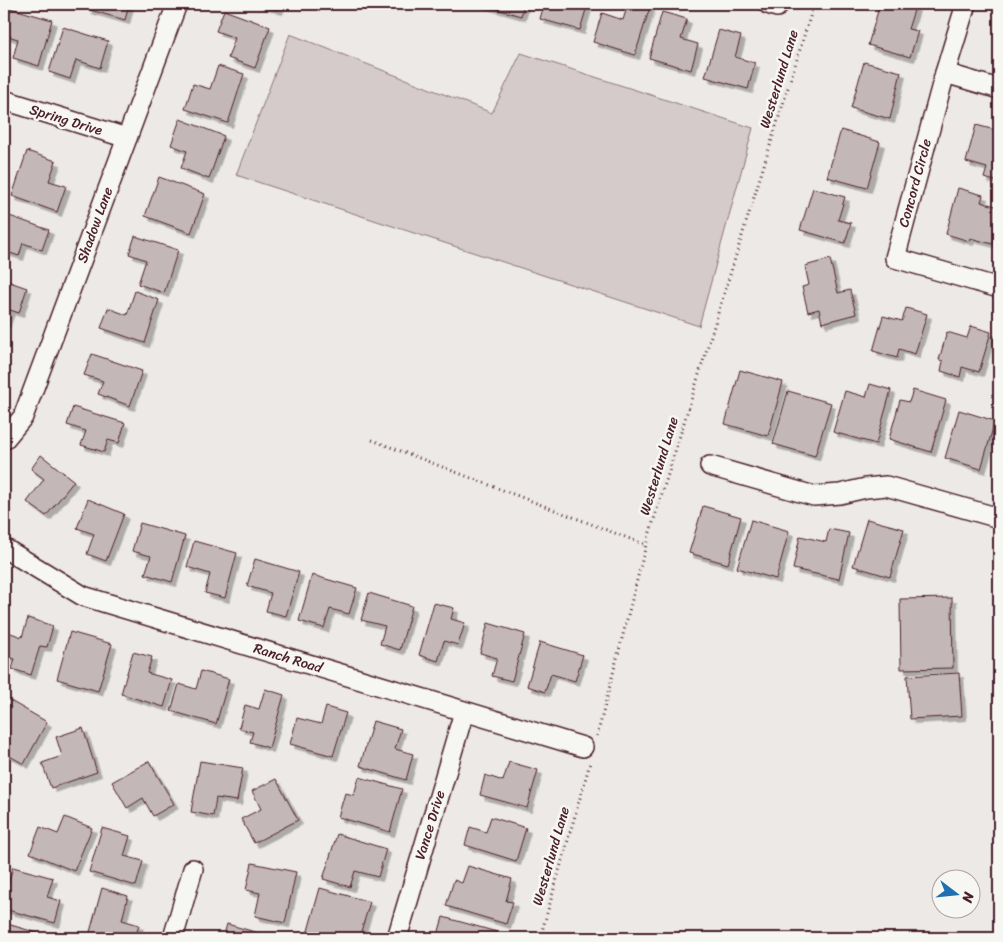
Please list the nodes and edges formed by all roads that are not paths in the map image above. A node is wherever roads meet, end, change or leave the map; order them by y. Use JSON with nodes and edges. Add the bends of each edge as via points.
{"nodes":[{"id":1,"x":177,"y":4,"type":"edge"},
{"id":2,"x":966,"y":4,"type":"edge"},
{"id":3,"x":945,"y":72,"type":"junction"},
{"id":4,"x":999,"y":89,"type":"edge"},
{"id":5,"x":4,"y":100,"type":"edge"},
{"id":6,"x":127,"y":138,"type":"junction"},
{"id":7,"x":999,"y":288,"type":"edge"},
{"id":8,"x":4,"y":440,"type":"edge"},
{"id":9,"x":710,"y":466,"type":"dead end"},
{"id":10,"x":999,"y":518,"type":"edge"},
{"id":11,"x":4,"y":548,"type":"edge"},
{"id":12,"x":464,"y":712,"type":"junction"},
{"id":13,"x":590,"y":747,"type":"road end"},
{"id":14,"x":193,"y":869,"type":"dead end"},
{"id":15,"x":173,"y":938,"type":"edge"},
{"id":16,"x":396,"y":938,"type":"edge"}],
"edges":[{"from":1,"to":6,"type":"street","name":"Shadow Lane"},
{"from":2,"to":3,"type":"street","name":"Concord Circle"},
{"from":3,"to":4,"type":"street"},
{"from":3,"to":7,"type":"street","name":"Concord Circle","via":[[895,258]]},
{"from":5,"to":6,"type":"street","name":"Spring Drive"},
{"from":6,"to":8,"type":"street","name":"Shadow Lane","via":[[23,417]]},
{"from":9,"to":10,"type":"street","via":[[814,496],[886,486]]},
{"from":11,"to":12,"type":"street","name":"Ranch Road","via":[[83,596]]},
{"from":12,"to":13,"type":"street","name":"Ranch Road"},
{"from":12,"to":16,"type":"street","name":"Vance Drive"},
{"from":14,"to":15,"type":"street"}]}
